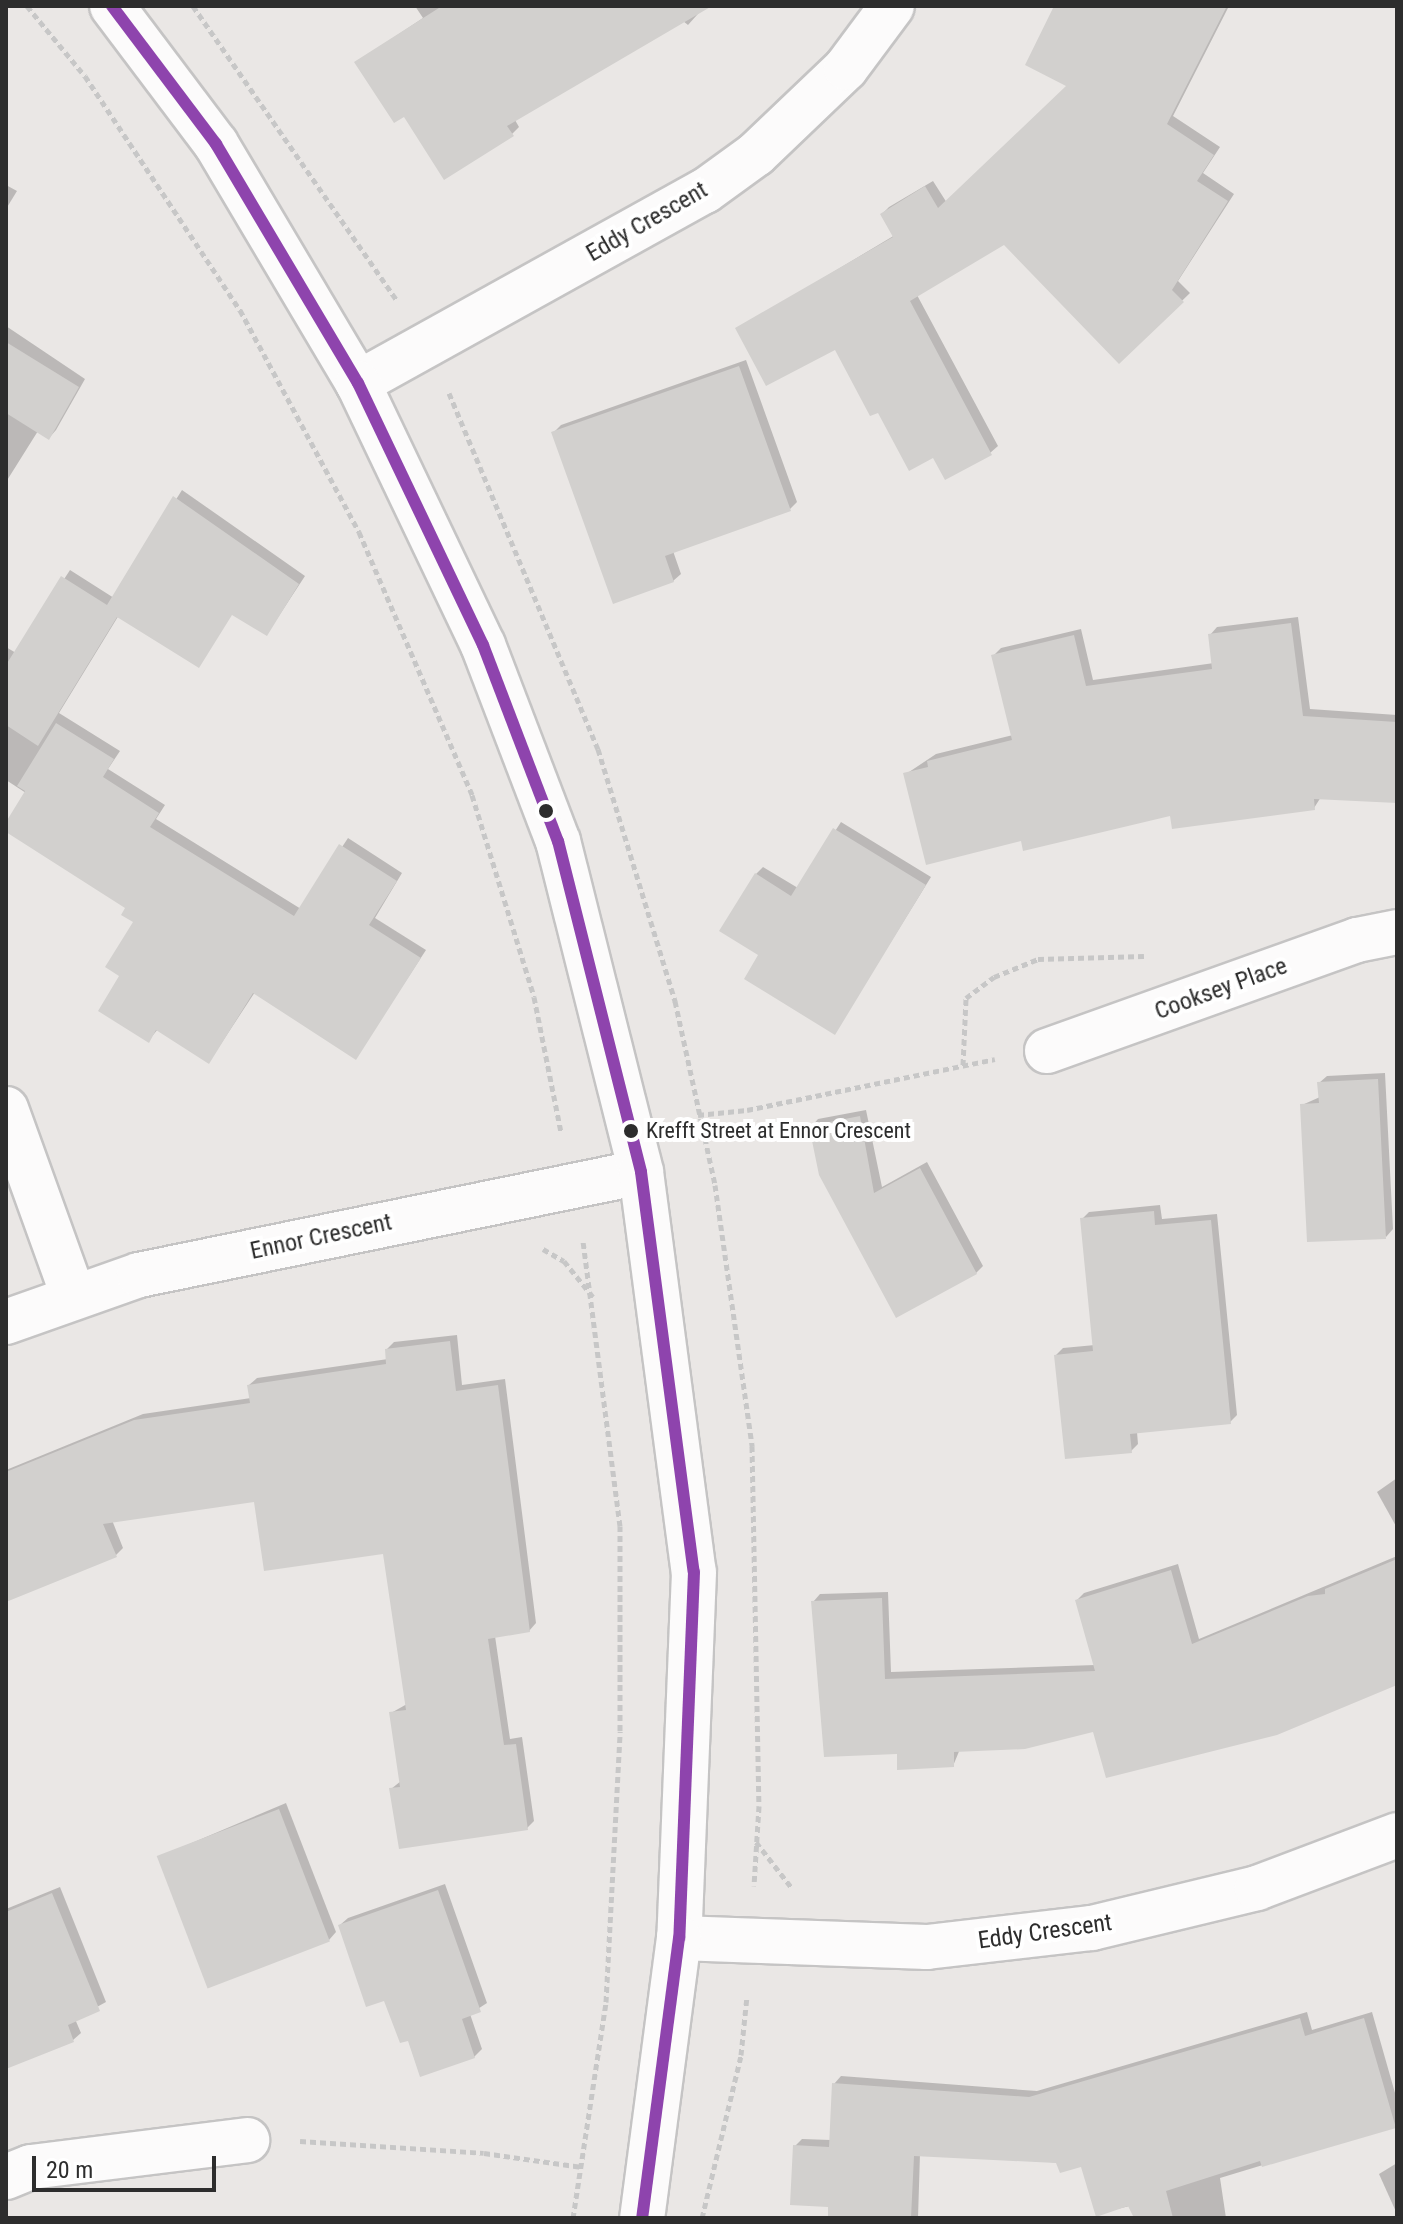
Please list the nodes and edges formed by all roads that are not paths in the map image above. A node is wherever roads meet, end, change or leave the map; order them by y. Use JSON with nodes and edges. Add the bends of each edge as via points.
{"nodes":[{"id":1,"x":112,"y":6,"type":"edge"},
{"id":2,"x":892,"y":6,"type":"edge"},
{"id":3,"x":358,"y":383,"type":"junction"},
{"id":4,"x":1397,"y":932,"type":"edge"},
{"id":5,"x":1047,"y":1051,"type":"road end"},
{"id":6,"x":6,"y":1109,"type":"edge"},
{"id":7,"x":641,"y":1172,"type":"junction"},
{"id":8,"x":73,"y":1295,"type":"junction"},
{"id":9,"x":6,"y":1322,"type":"edge"},
{"id":10,"x":1397,"y":1835,"type":"edge"},
{"id":11,"x":679,"y":1938,"type":"junction"},
{"id":12,"x":247,"y":2140,"type":"road end"},
{"id":13,"x":6,"y":2177,"type":"edge"},
{"id":14,"x":642,"y":2218,"type":"edge"}],
"edges":[{"from":1,"to":3,"type":"street","via":[[216,144]]},
{"from":2,"to":3,"type":"street","name":"Eddy Crescent","via":[[846,68],[756,154],[705,191]]},
{"from":3,"to":7,"type":"street","via":[[483,645],[558,841]]},
{"from":4,"to":5,"type":"street","name":"Cooksey Place","via":[[1357,940]]},
{"from":6,"to":8,"type":"street"},
{"from":7,"to":8,"type":"street","name":"Ennor Crescent","via":[[139,1275]]},
{"from":7,"to":11,"type":"street","via":[[694,1572]]},
{"from":8,"to":9,"type":"street","name":"Ennor Crescent"},
{"from":10,"to":11,"type":"street","name":"Eddy Crescent","via":[[1257,1888],[1092,1928],[927,1947]]},
{"from":11,"to":14,"type":"street"},
{"from":12,"to":13,"type":"street","via":[[31,2167]]}]}
